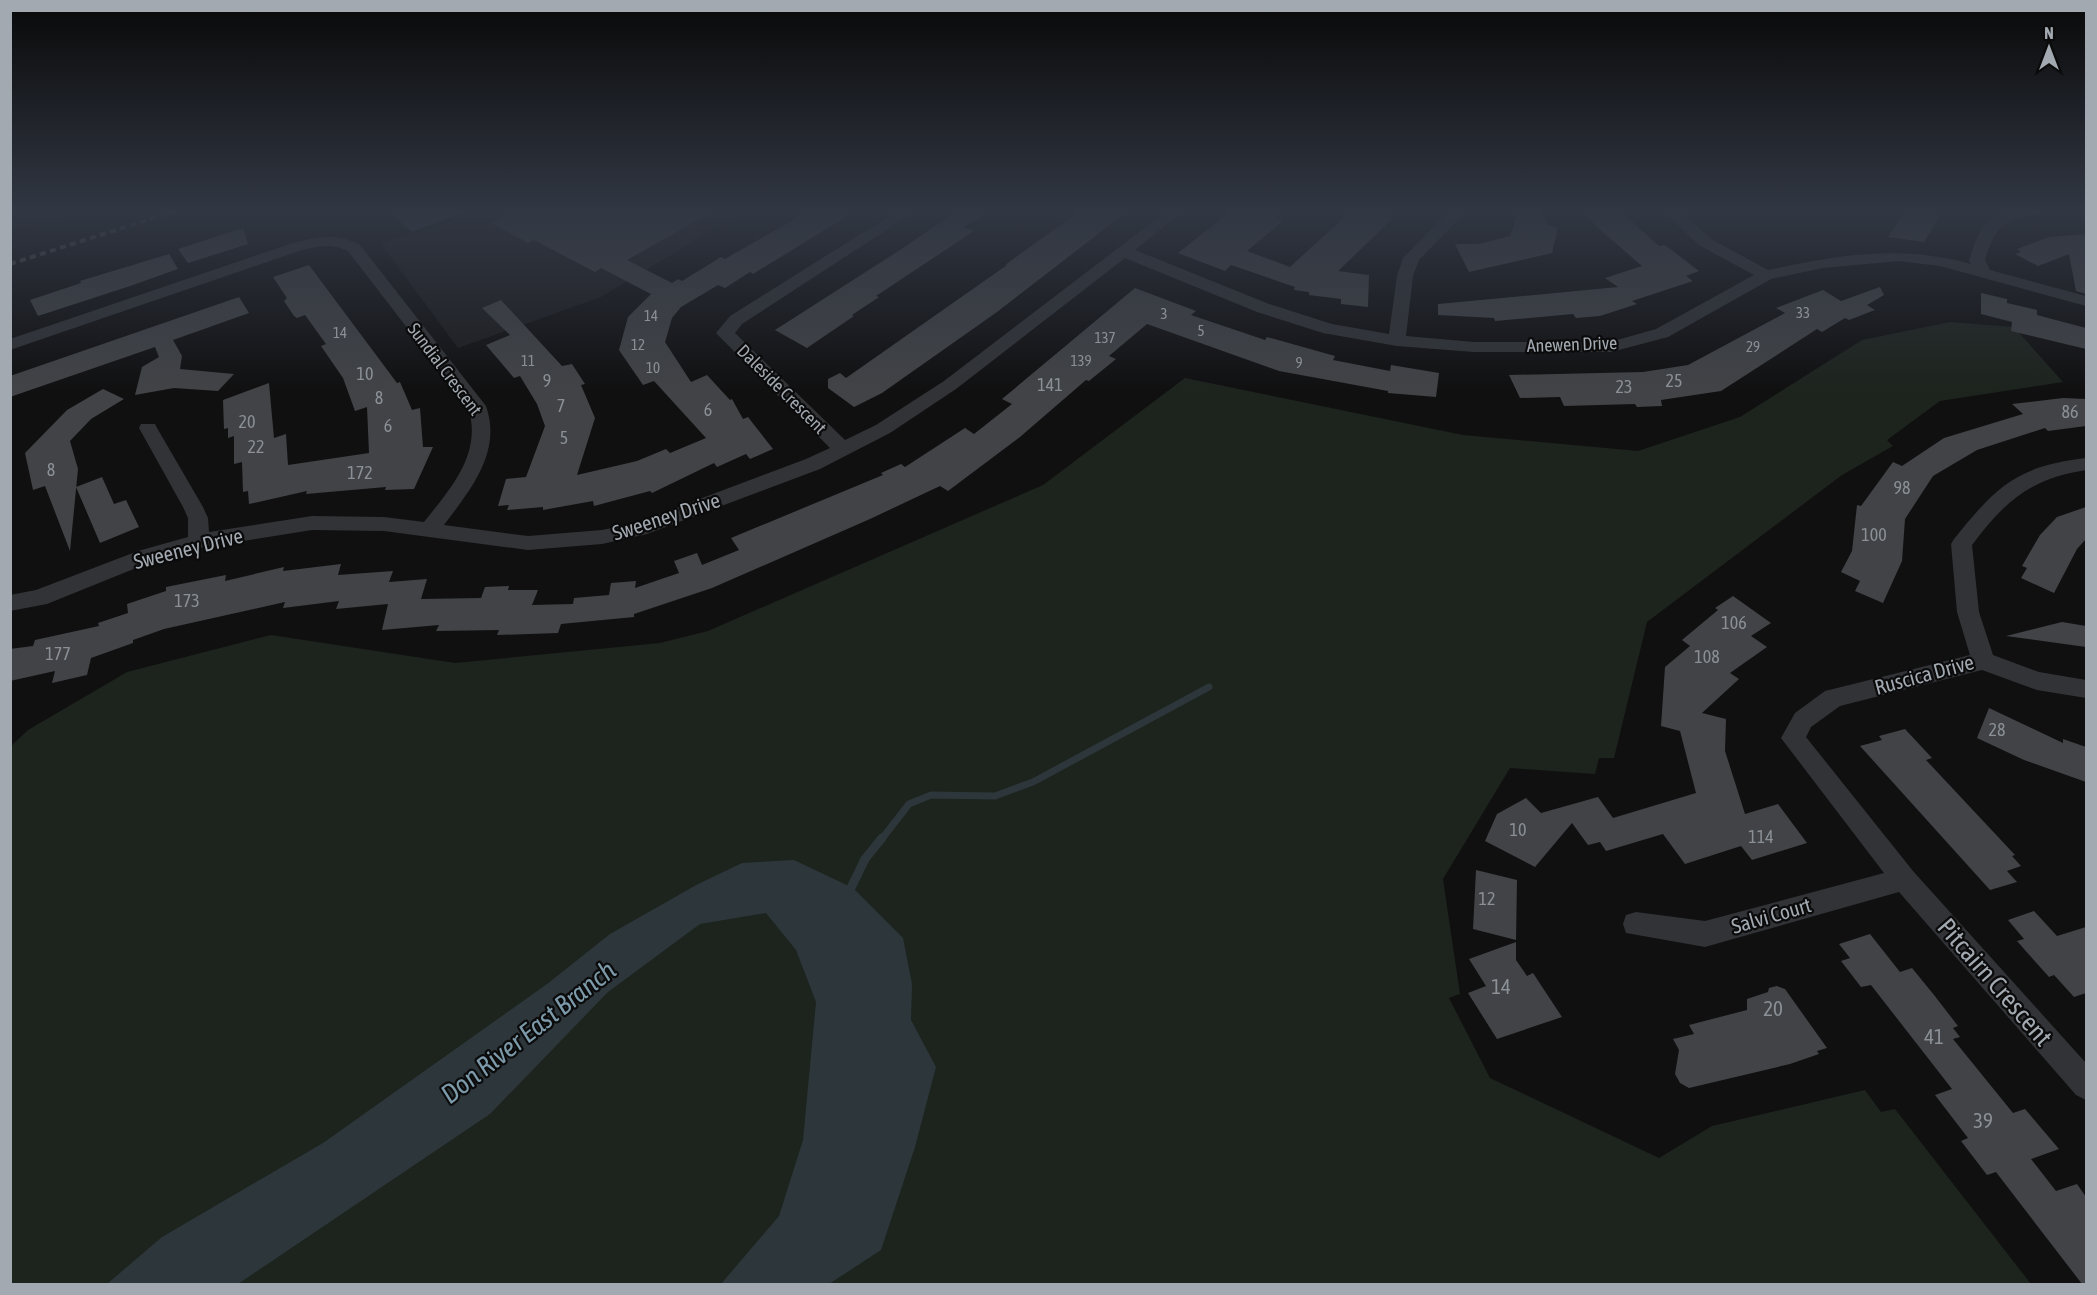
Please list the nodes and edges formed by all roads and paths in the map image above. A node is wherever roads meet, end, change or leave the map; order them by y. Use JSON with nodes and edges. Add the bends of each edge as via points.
{"nodes":[{"id":1,"x":230,"y":270,"type":"edge"},
{"id":2,"x":371,"y":270,"type":"edge"},
{"id":3,"x":814,"y":270,"type":"edge"},
{"id":4,"x":1097,"y":270,"type":"edge"},
{"id":5,"x":1170,"y":270,"type":"edge"},
{"id":6,"x":1407,"y":270,"type":"edge"},
{"id":7,"x":1759,"y":270,"type":"edge"},
{"id":8,"x":1784,"y":270,"type":"edge"},
{"id":9,"x":1975,"y":270,"type":"edge"},
{"id":10,"x":1984,"y":273,"type":"joint"},
{"id":11,"x":1766,"y":274,"type":"junction"},
{"id":12,"x":2086,"y":300,"type":"edge"},
{"id":13,"x":1397,"y":341,"type":"junction"},
{"id":14,"x":10,"y":345,"type":"edge"},
{"id":15,"x":148,"y":428,"type":"dead end"},
{"id":16,"x":843,"y":450,"type":"junction"},
{"id":17,"x":2086,"y":464,"type":"edge"},
{"id":18,"x":429,"y":530,"type":"junction"},
{"id":19,"x":199,"y":541,"type":"junction"},
{"id":20,"x":10,"y":603,"type":"edge"},
{"id":21,"x":1983,"y":661,"type":"junction"},
{"id":22,"x":2086,"y":689,"type":"edge"},
{"id":23,"x":1905,"y":879,"type":"junction"},
{"id":24,"x":1636,"y":924,"type":"dead end"},
{"id":25,"x":2086,"y":1085,"type":"edge"}],
"edges":[{"from":1,"to":14,"type":"street","name":"Sundial Crescent"},
{"from":2,"to":18,"type":"street","name":"Sundial Crescent","via":[[477,406],[484,421],[476,460]]},
{"from":3,"to":16,"type":"street","name":"Daleside Crescent","via":[[736,320],[725,333]]},
{"from":4,"to":16,"type":"street","name":"Sweeney Drive","via":[[950,386]]},
{"from":5,"to":13,"type":"street","name":"Anewen Drive","via":[[1263,308],[1329,329]]},
{"from":6,"to":13,"type":"street"},
{"from":7,"to":11,"type":"street"},
{"from":8,"to":11,"type":"street","name":"Anewen Drive"},
{"from":9,"to":10,"type":"street","name":"Anewen Drive"},
{"from":10,"to":12,"type":"street","name":"Anewen Drive"},
{"from":11,"to":13,"type":"street","name":"Anewen Drive","via":[[1662,333],[1611,346],[1474,346]]},
{"from":15,"to":19,"type":"street","via":[[194,507]]},
{"from":16,"to":18,"type":"street","name":"Sweeney Drive","via":[[678,516],[602,537],[528,543]]},
{"from":17,"to":21,"type":"street","name":"Ruscica Drive","via":[[2064,466],[2027,480],[1991,506],[1961,544],[1968,612]]},
{"from":18,"to":19,"type":"street","name":"Sweeney Drive","via":[[363,522],[312,523]]},
{"from":19,"to":20,"type":"street","name":"Sweeney Drive","via":[[145,556],[39,598]]},
{"from":21,"to":22,"type":"street","via":[[2037,681]]},
{"from":21,"to":23,"type":"street","name":"Ruscica Drive","via":[[1833,698],[1803,720],[1793,738]]},
{"from":23,"to":24,"type":"street","name":"Salvi Court","via":[[1705,934]]},
{"from":23,"to":25,"type":"street","name":"Pitcairn Crescent"}]}
